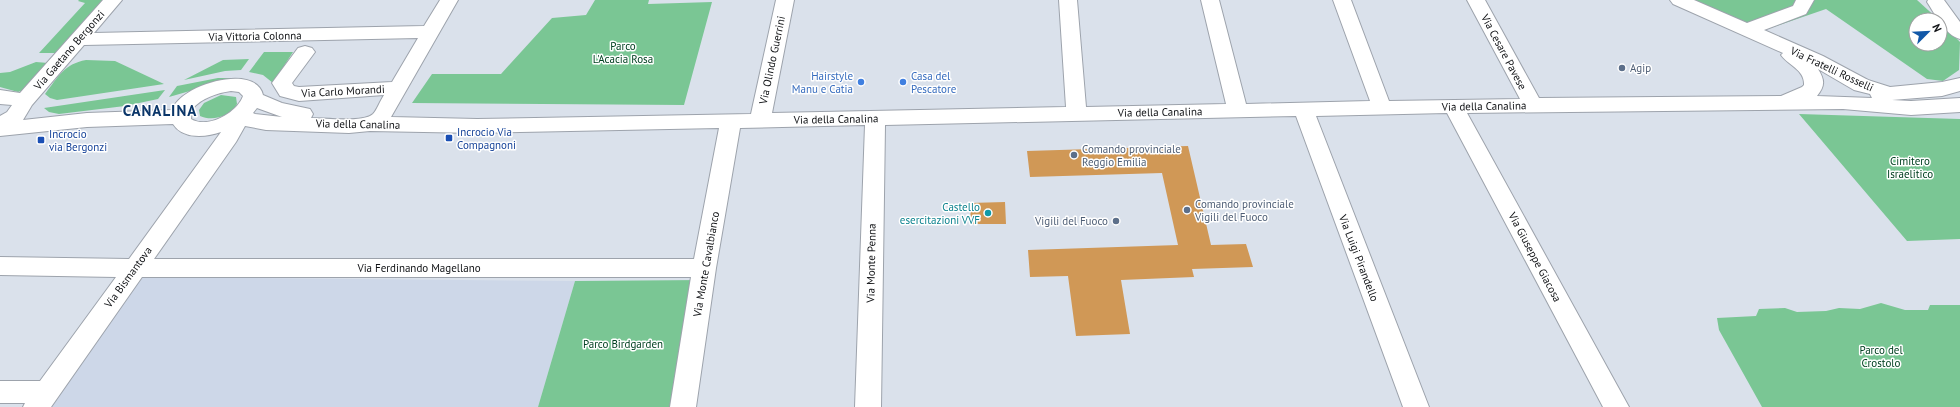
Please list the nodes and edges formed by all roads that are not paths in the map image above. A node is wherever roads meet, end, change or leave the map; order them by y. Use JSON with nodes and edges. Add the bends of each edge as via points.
{"nodes":[{"id":1,"x":113,"y":0,"type":"edge"},
{"id":2,"x":449,"y":0,"type":"edge"},
{"id":3,"x":785,"y":0,"type":"edge"},
{"id":4,"x":1068,"y":0,"type":"edge"},
{"id":5,"x":1210,"y":0,"type":"edge"},
{"id":6,"x":1342,"y":0,"type":"edge"},
{"id":7,"x":1476,"y":0,"type":"edge"},
{"id":8,"x":1679,"y":0,"type":"edge"},
{"id":9,"x":1805,"y":0,"type":"edge"},
{"id":10,"x":1935,"y":1,"type":"edge"},
{"id":11,"x":1960,"y":17,"type":"edge"},
{"id":12,"x":1746,"y":30,"type":"junction"},
{"id":13,"x":431,"y":32,"type":"junction"},
{"id":14,"x":1960,"y":33,"type":"edge"},
{"id":15,"x":79,"y":39,"type":"junction"},
{"id":16,"x":1776,"y":43,"type":"junction"},
{"id":17,"x":305,"y":52,"type":"dead end"},
{"id":18,"x":1960,"y":84,"type":"edge"},
{"id":19,"x":398,"y":89,"type":"junction"},
{"id":20,"x":201,"y":93,"type":"junction"},
{"id":21,"x":1889,"y":93,"type":"junction"},
{"id":22,"x":0,"y":97,"type":"edge"},
{"id":23,"x":25,"y":100,"type":"junction"},
{"id":24,"x":1786,"y":102,"type":"junction"},
{"id":25,"x":1843,"y":102,"type":"junction"},
{"id":26,"x":1533,"y":105,"type":"junction"},
{"id":27,"x":1960,"y":105,"type":"edge"},
{"id":28,"x":247,"y":107,"type":"junction"},
{"id":29,"x":1454,"y":107,"type":"junction"},
{"id":30,"x":1382,"y":108,"type":"junction"},
{"id":31,"x":1303,"y":109,"type":"junction"},
{"id":32,"x":1237,"y":110,"type":"junction"},
{"id":33,"x":1077,"y":114,"type":"junction"},
{"id":34,"x":181,"y":117,"type":"junction"},
{"id":35,"x":349,"y":118,"type":"junction"},
{"id":36,"x":874,"y":118,"type":"junction"},
{"id":37,"x":87,"y":120,"type":"junction"},
{"id":38,"x":760,"y":120,"type":"junction"},
{"id":39,"x":732,"y":121,"type":"junction"},
{"id":40,"x":375,"y":122,"type":"junction"},
{"id":41,"x":53,"y":123,"type":"junction"},
{"id":42,"x":0,"y":125,"type":"edge"},
{"id":43,"x":0,"y":129,"type":"edge"},
{"id":44,"x":218,"y":137,"type":"junction"},
{"id":45,"x":0,"y":266,"type":"edge"},
{"id":46,"x":134,"y":268,"type":"junction"},
{"id":47,"x":704,"y":268,"type":"junction"},
{"id":48,"x":0,"y":392,"type":"edge"},
{"id":49,"x":41,"y":400,"type":"edge"},
{"id":50,"x":683,"y":407,"type":"edge"},
{"id":51,"x":868,"y":407,"type":"edge"},
{"id":52,"x":1416,"y":407,"type":"edge"},
{"id":53,"x":1616,"y":407,"type":"edge"}],
"edges":[{"from":1,"to":15,"type":"street","name":"Via Gaetano Bergonzi"},
{"from":2,"to":13,"type":"street"},
{"from":3,"to":38,"type":"street","name":"Via Olindo Guerrini"},
{"from":4,"to":33,"type":"street"},
{"from":5,"to":32,"type":"street"},
{"from":6,"to":30,"type":"street"},
{"from":7,"to":26,"type":"street","name":"Via Cesare Pavese"},
{"from":8,"to":12,"type":"street","name":"Via Fratelli Rosselli"},
{"from":9,"to":12,"type":"street","via":[[1800,10]]},
{"from":10,"to":11,"type":"street"},
{"from":10,"to":14,"type":"street","via":[[1947,20]]},
{"from":12,"to":16,"type":"street","name":"Via Fratelli Rosselli"},
{"from":13,"to":15,"type":"street","name":"Via Vittoria Colonna"},
{"from":13,"to":19,"type":"street"},
{"from":15,"to":23,"type":"street","name":"Via Gaetano Bergonzi"},
{"from":16,"to":21,"type":"street","name":"Via Fratelli Rosselli","via":[[1816,60],[1861,85]]},
{"from":16,"to":24,"type":"street","name":"Via Fratelli Rosselli","via":[[1807,68],[1813,81],[1811,90]]},
{"from":17,"to":19,"type":"street","name":"Via Carlo Morandi","via":[[282,83],[287,91],[299,94]]},
{"from":18,"to":21,"type":"street","name":"Via della Canalina","via":[[1942,89]]},
{"from":19,"to":35,"type":"street","via":[[372,109]]},
{"from":19,"to":40,"type":"street"},
{"from":20,"to":28,"type":"street","name":"Via della Canalina","via":[[216,87],[238,85],[251,91]]},
{"from":20,"to":34,"type":"street","name":"Via della Canalina","via":[[184,106]]},
{"from":20,"to":37,"type":"street","name":"Via della Canalina"},
{"from":21,"to":25,"type":"street","name":"Via della Canalina"},
{"from":22,"to":23,"type":"street"},
{"from":23,"to":41,"type":"street","name":"Via Gaetano Bergonzi","via":[[40,116]]},
{"from":23,"to":42,"type":"street","name":"Via Gaetano Bergonzi","via":[[14,117]]},
{"from":24,"to":25,"type":"street","name":"Via della Canalina"},
{"from":24,"to":26,"type":"street","name":"Via della Canalina"},
{"from":25,"to":27,"type":"street","name":"Via della Canalina","via":[[1911,108]]},
{"from":26,"to":29,"type":"street","name":"Via della Canalina"},
{"from":28,"to":35,"type":"street","name":"Via della Canalina","via":[[278,109],[311,116]]},
{"from":28,"to":40,"type":"street","name":"Via della Canalina","via":[[250,120],[266,123],[349,126]]},
{"from":28,"to":44,"type":"street","name":"Via Bismantova","via":[[229,137]]},
{"from":29,"to":30,"type":"street","name":"Via della Canalina"},
{"from":29,"to":53,"type":"street","name":"Via Giuseppe Giacosa"},
{"from":30,"to":31,"type":"street","name":"Via della Canalina"},
{"from":31,"to":32,"type":"street","name":"Via della Canalina"},
{"from":31,"to":52,"type":"street","name":"Via Luigi Pirandello"},
{"from":32,"to":33,"type":"street","name":"Via della Canalina"},
{"from":33,"to":36,"type":"street","name":"Via della Canalina"},
{"from":34,"to":37,"type":"street","name":"Via della Canalina"},
{"from":34,"to":44,"type":"street","via":[[183,123]]},
{"from":35,"to":40,"type":"street","name":"Via della Canalina"},
{"from":36,"to":38,"type":"street","name":"Via della Canalina"},
{"from":36,"to":51,"type":"street","name":"Via Monte Penna"},
{"from":37,"to":41,"type":"street","name":"Via della Canalina"},
{"from":38,"to":39,"type":"street","name":"Via della Canalina"},
{"from":39,"to":40,"type":"street","name":"Via della Canalina","via":[[477,126]]},
{"from":39,"to":47,"type":"street","name":"Via Monte Cavalbianco"},
{"from":41,"to":43,"type":"street","name":"Via della Canalina"},
{"from":44,"to":46,"type":"street","name":"Via Bismantova"},
{"from":45,"to":46,"type":"street","name":"Via Ferdinando Magellano"},
{"from":46,"to":47,"type":"street","name":"Via Ferdinando Magellano"},
{"from":46,"to":49,"type":"street","name":"Via Bismantova"},
{"from":47,"to":50,"type":"street","name":"Via Monte Cavalbianco"},
{"from":48,"to":49,"type":"street"}]}
